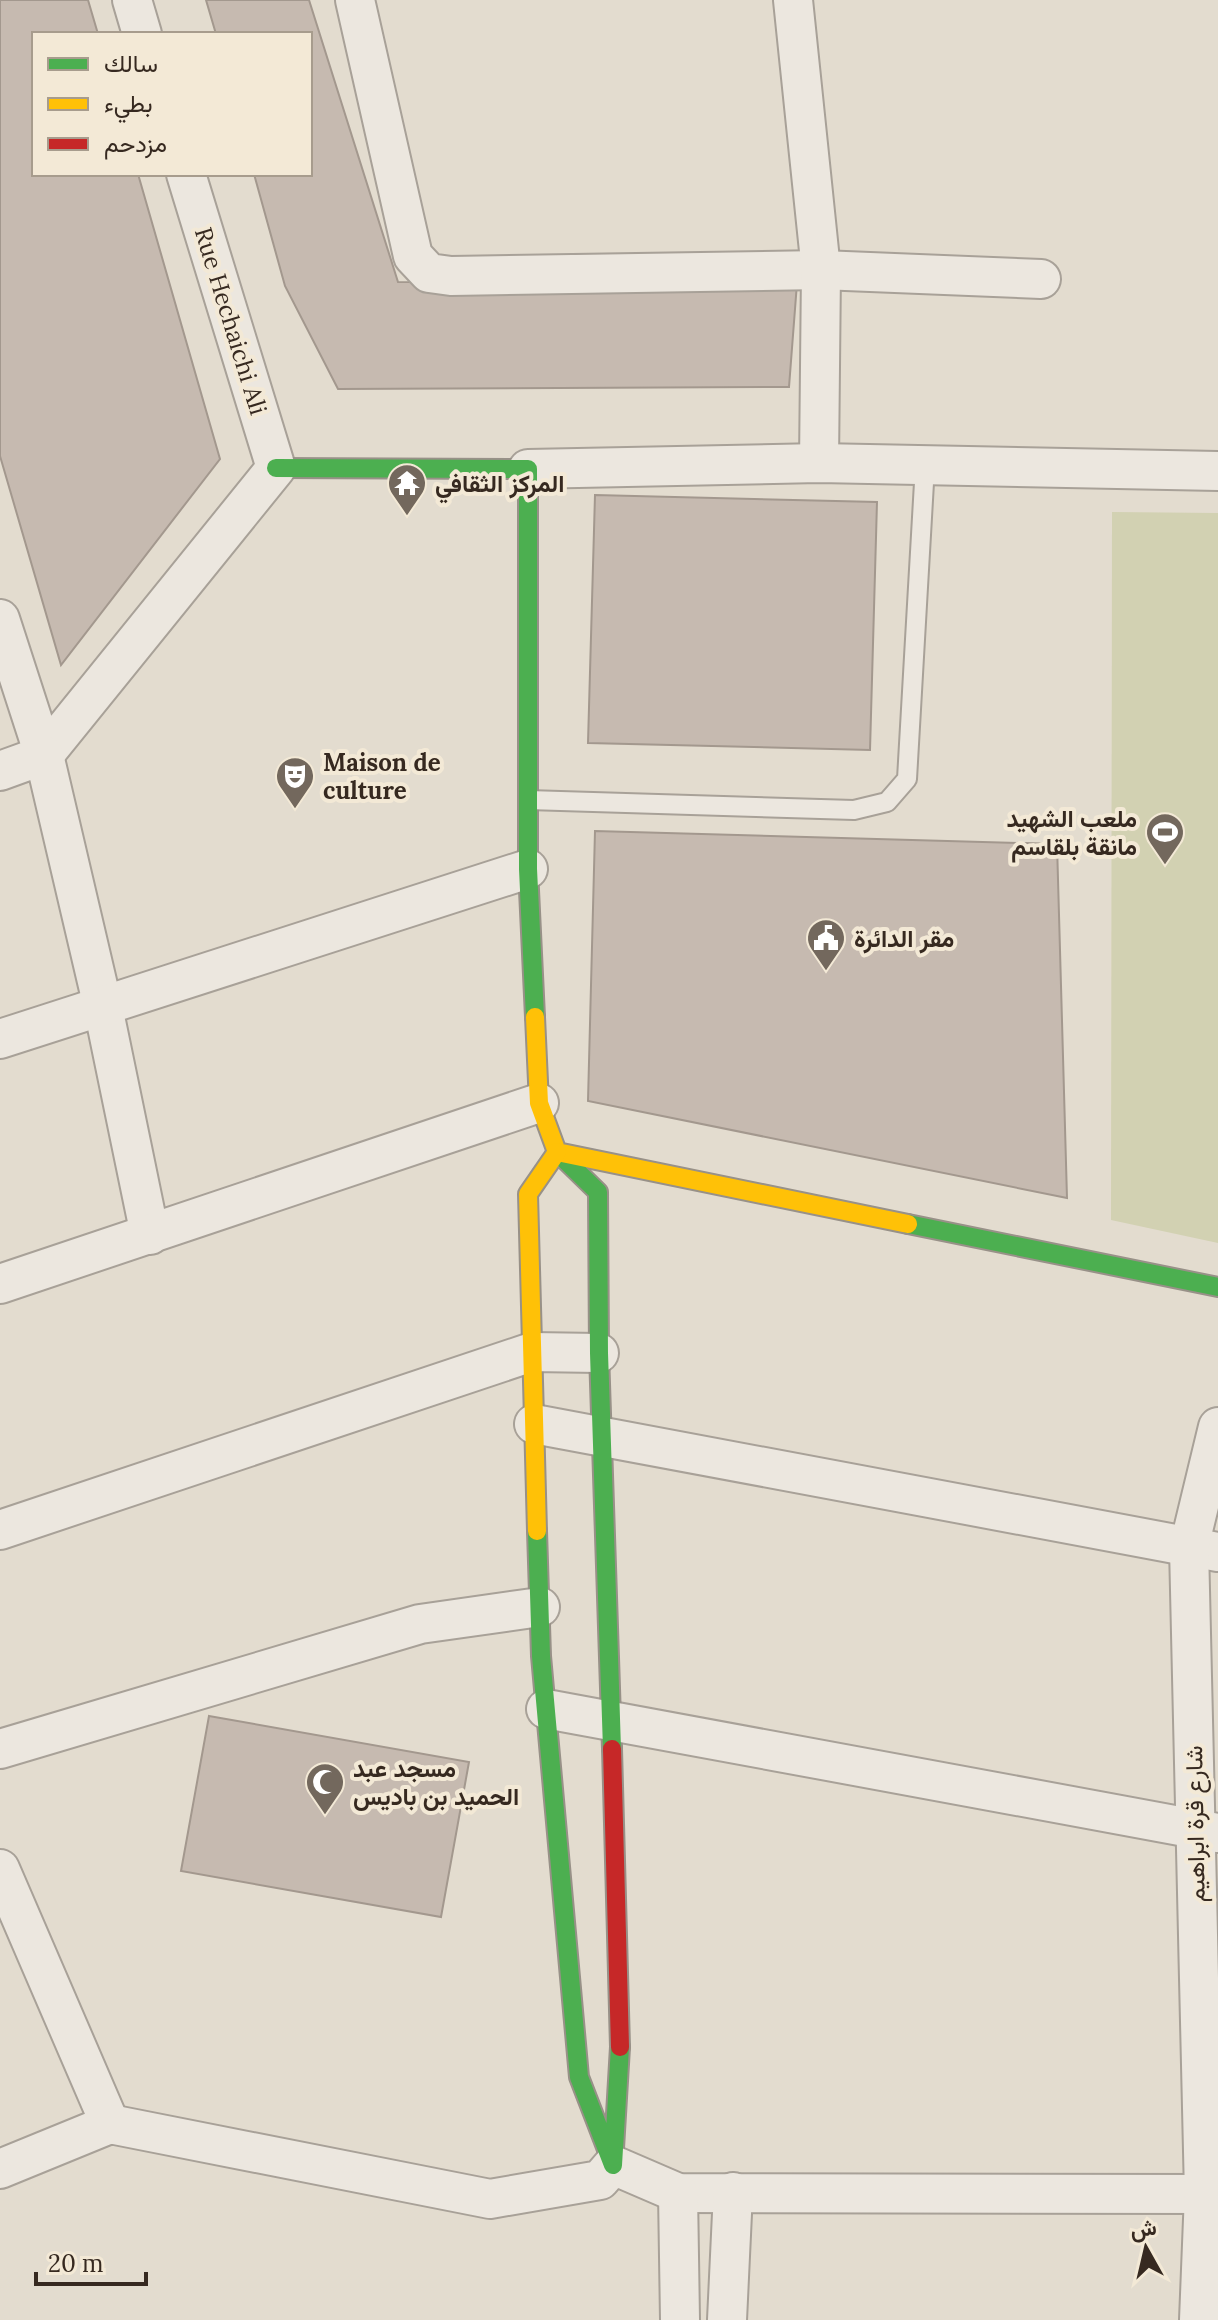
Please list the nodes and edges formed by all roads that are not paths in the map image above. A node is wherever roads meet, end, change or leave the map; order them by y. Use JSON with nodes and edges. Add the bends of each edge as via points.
{"nodes":[{"id":1,"x":132,"y":0,"type":"edge"},
{"id":2,"x":355,"y":0,"type":"edge"},
{"id":3,"x":793,"y":0,"type":"edge"},
{"id":4,"x":141,"y":32,"type":"edge"},
{"id":5,"x":187,"y":176,"type":"edge"},
{"id":6,"x":821,"y":270,"type":"junction"},
{"id":7,"x":1041,"y":279,"type":"dead end"},
{"id":8,"x":819,"y":463,"type":"junction"},
{"id":9,"x":925,"y":465,"type":"junction"},
{"id":10,"x":276,"y":468,"type":"junction"},
{"id":11,"x":528,"y":469,"type":"junction"},
{"id":12,"x":1218,"y":471,"type":"edge"},
{"id":13,"x":0,"y":619,"type":"edge"},
{"id":14,"x":44,"y":755,"type":"junction"},
{"id":15,"x":0,"y":771,"type":"edge"},
{"id":16,"x":528,"y":800,"type":"junction"},
{"id":17,"x":528,"y":869,"type":"junction"},
{"id":18,"x":103,"y":1007,"type":"junction"},
{"id":19,"x":0,"y":1039,"type":"edge"},
{"id":20,"x":539,"y":1103,"type":"junction"},
{"id":21,"x":557,"y":1152,"type":"junction"},
{"id":22,"x":150,"y":1235,"type":"junction"},
{"id":23,"x":0,"y":1284,"type":"edge"},
{"id":24,"x":1218,"y":1287,"type":"edge"},
{"id":25,"x":532,"y":1352,"type":"junction"},
{"id":26,"x":599,"y":1353,"type":"junction"},
{"id":27,"x":534,"y":1424,"type":"junction"},
{"id":28,"x":1218,"y":1427,"type":"edge"},
{"id":29,"x":601,"y":1436,"type":"junction"},
{"id":30,"x":0,"y":1530,"type":"edge"},
{"id":31,"x":1204,"y":1549,"type":"edge"},
{"id":32,"x":540,"y":1607,"type":"junction"},
{"id":33,"x":546,"y":1709,"type":"junction"},
{"id":34,"x":610,"y":1719,"type":"junction"},
{"id":35,"x":0,"y":1749,"type":"edge"},
{"id":36,"x":1206,"y":1830,"type":"edge"},
{"id":37,"x":0,"y":1869,"type":"edge"},
{"id":38,"x":110,"y":2124,"type":"junction"},
{"id":39,"x":613,"y":2165,"type":"junction"},
{"id":40,"x":0,"y":2169,"type":"edge"},
{"id":41,"x":733,"y":2192,"type":"junction"},
{"id":42,"x":678,"y":2193,"type":"junction"},
{"id":43,"x":1211,"y":2194,"type":"edge"},
{"id":44,"x":680,"y":2320,"type":"edge"},
{"id":45,"x":727,"y":2320,"type":"edge"},
{"id":46,"x":1199,"y":2320,"type":"edge"}],
"edges":[{"from":1,"to":4,"type":"street"},
{"from":2,"to":6,"type":"street","via":[[413,256],[429,273]]},
{"from":3,"to":6,"type":"street"},
{"from":5,"to":10,"type":"street","name":"Rue Hechaichi Ali"},
{"from":6,"to":7,"type":"street"},
{"from":6,"to":8,"type":"street"},
{"from":8,"to":9,"type":"street"},
{"from":8,"to":11,"type":"street"},
{"from":9,"to":12,"type":"street"},
{"from":9,"to":16,"type":"lane","via":[[907,779],[887,802],[854,810]]},
{"from":10,"to":11,"type":"street"},
{"from":10,"to":14,"type":"street"},
{"from":11,"to":16,"type":"street"},
{"from":13,"to":14,"type":"street"},
{"from":14,"to":15,"type":"street"},
{"from":14,"to":18,"type":"street"},
{"from":16,"to":17,"type":"street"},
{"from":17,"to":18,"type":"street"},
{"from":17,"to":20,"type":"street"},
{"from":18,"to":19,"type":"street"},
{"from":18,"to":22,"type":"street"},
{"from":20,"to":21,"type":"street"},
{"from":20,"to":22,"type":"street"},
{"from":21,"to":24,"type":"street"},
{"from":21,"to":25,"type":"street","via":[[528,1194]]},
{"from":21,"to":26,"type":"street","via":[[598,1192]]},
{"from":22,"to":23,"type":"street"},
{"from":25,"to":26,"type":"street"},
{"from":25,"to":27,"type":"street"},
{"from":25,"to":30,"type":"street"},
{"from":26,"to":29,"type":"street"},
{"from":27,"to":29,"type":"street"},
{"from":27,"to":32,"type":"street"},
{"from":28,"to":31,"type":"street","name":"شارع قرة ابراهيم"},
{"from":29,"to":31,"type":"street"},
{"from":29,"to":34,"type":"street"},
{"from":31,"to":36,"type":"street","name":"شارع قرة ابراهيم"},
{"from":32,"to":33,"type":"street"},
{"from":32,"to":35,"type":"street","via":[[420,1624]]},
{"from":33,"to":34,"type":"street"},
{"from":33,"to":39,"type":"street","via":[[579,2077]]},
{"from":34,"to":36,"type":"street"},
{"from":34,"to":39,"type":"street","via":[[621,2031]]},
{"from":36,"to":43,"type":"street","name":"شارع قرة ابراهيم"},
{"from":37,"to":38,"type":"street"},
{"from":38,"to":39,"type":"street","via":[[490,2199],[600,2180]]},
{"from":38,"to":40,"type":"street"},
{"from":39,"to":42,"type":"street"},
{"from":41,"to":42,"type":"street"},
{"from":41,"to":43,"type":"street"},
{"from":41,"to":45,"type":"street"},
{"from":42,"to":44,"type":"street"},
{"from":43,"to":46,"type":"street","name":"شارع قرة ابراهيم"}]}
